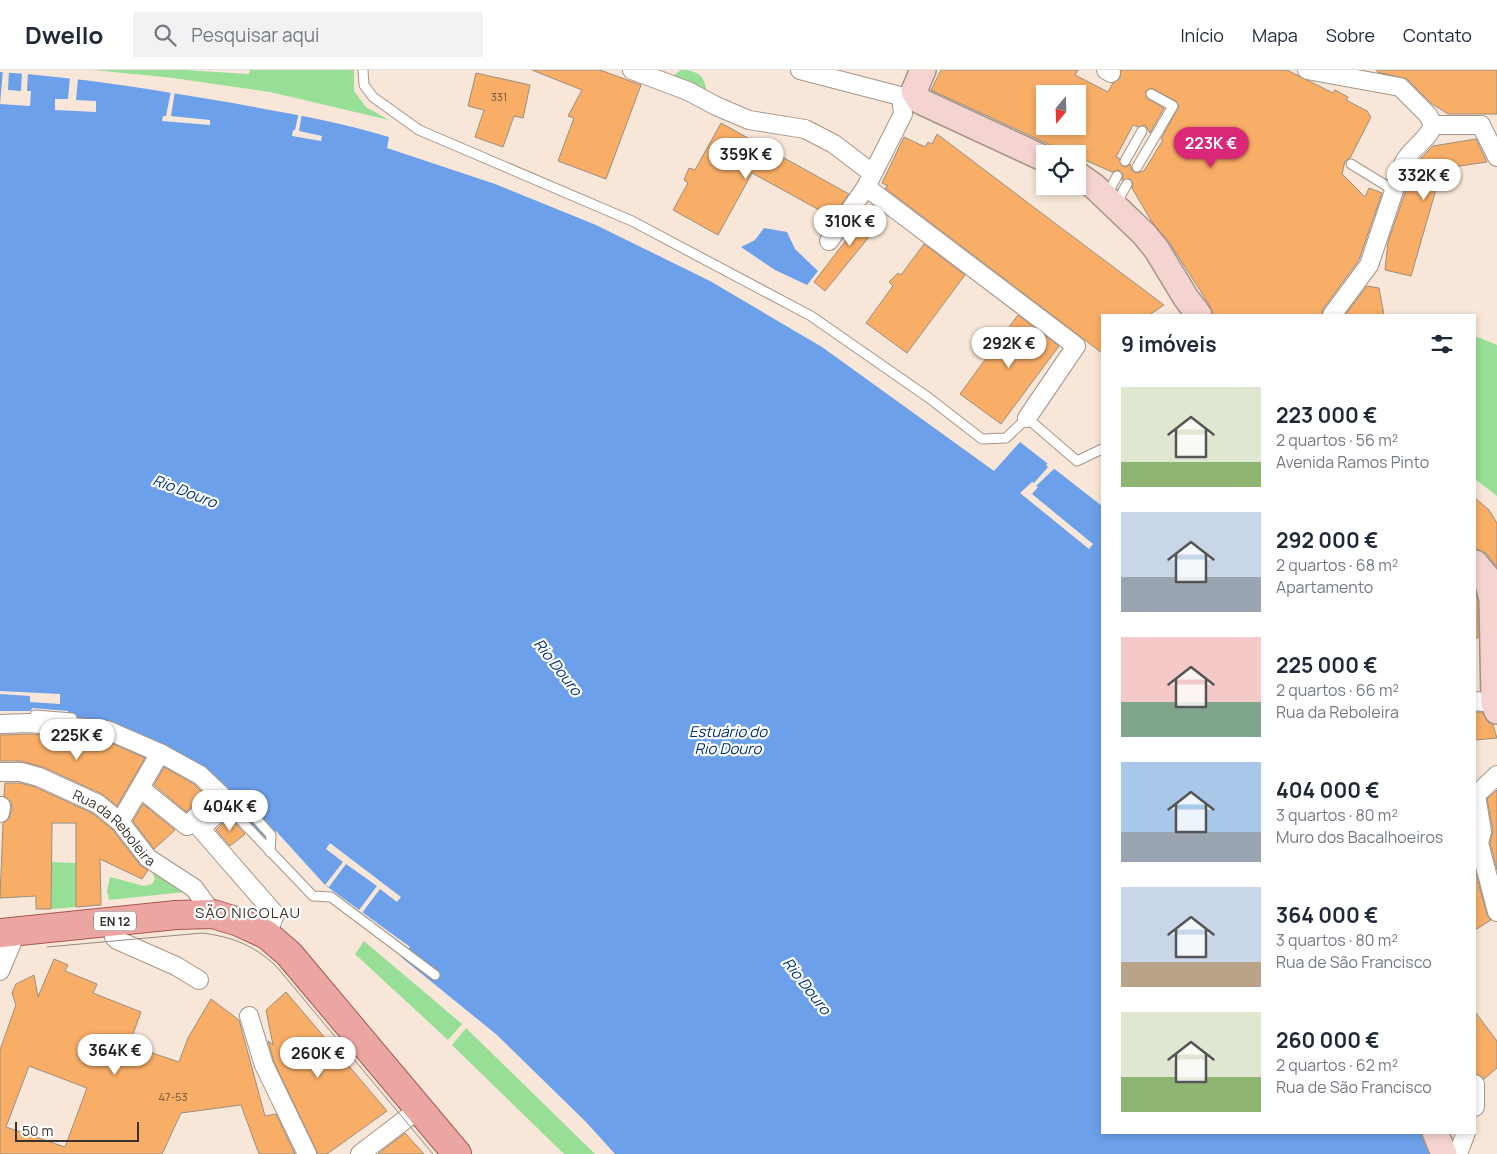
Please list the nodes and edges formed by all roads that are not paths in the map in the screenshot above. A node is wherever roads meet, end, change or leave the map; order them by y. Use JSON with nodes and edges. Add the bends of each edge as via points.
{"nodes":[{"id":1,"x":363,"y":70,"type":"edge"},
{"id":2,"x":632,"y":70,"type":"edge"},
{"id":3,"x":800,"y":70,"type":"edge"},
{"id":4,"x":924,"y":70,"type":"edge"},
{"id":5,"x":1307,"y":70,"type":"edge"},
{"id":6,"x":1339,"y":73,"type":"edge"},
{"id":7,"x":1151,"y":94,"type":"dead end"},
{"id":8,"x":908,"y":96,"type":"junction"},
{"id":9,"x":1433,"y":125,"type":"junction"},
{"id":10,"x":1142,"y":131,"type":"dead end"},
{"id":11,"x":1036,"y":155,"type":"edge"},
{"id":12,"x":1497,"y":157,"type":"edge"},
{"id":13,"x":1125,"y":161,"type":"dead end"},
{"id":14,"x":1351,"y":164,"type":"dead end"},
{"id":15,"x":1137,"y":167,"type":"dead end"},
{"id":16,"x":1086,"y":179,"type":"edge"},
{"id":17,"x":869,"y":180,"type":"junction"},
{"id":18,"x":1127,"y":184,"type":"dead end"},
{"id":19,"x":1395,"y":191,"type":"junction"},
{"id":20,"x":1112,"y":193,"type":"junction"},
{"id":21,"x":829,"y":241,"type":"dead end"},
{"id":22,"x":1190,"y":309,"type":"edge"},
{"id":23,"x":1333,"y":314,"type":"edge"},
{"id":24,"x":1027,"y":418,"type":"junction"},
{"id":25,"x":1101,"y":449,"type":"edge"},
{"id":26,"x":1476,"y":564,"type":"edge"},
{"id":27,"x":1489,"y":705,"type":"edge"},
{"id":28,"x":0,"y":716,"type":"edge"},
{"id":29,"x":72,"y":718,"type":"dead end"},
{"id":30,"x":0,"y":724,"type":"edge"},
{"id":31,"x":160,"y":753,"type":"junction"},
{"id":32,"x":0,"y":772,"type":"edge"},
{"id":33,"x":1497,"y":775,"type":"edge"},
{"id":34,"x":140,"y":788,"type":"junction"},
{"id":35,"x":1,"y":806,"type":"edge"},
{"id":36,"x":0,"y":813,"type":"edge"},
{"id":37,"x":252,"y":814,"type":"dead end"},
{"id":38,"x":120,"y":822,"type":"junction"},
{"id":39,"x":196,"y":829,"type":"junction"},
{"id":40,"x":270,"y":852,"type":"junction"},
{"id":41,"x":1497,"y":912,"type":"edge"},
{"id":42,"x":213,"y":914,"type":"junction"},
{"id":43,"x":112,"y":921,"type":"junction"},
{"id":44,"x":8,"y":932,"type":"edge"},
{"id":45,"x":267,"y":935,"type":"junction"},
{"id":46,"x":0,"y":971,"type":"edge"},
{"id":47,"x":436,"y":975,"type":"dead end"},
{"id":48,"x":199,"y":980,"type":"dead end"},
{"id":49,"x":250,"y":1016,"type":"dead end"},
{"id":50,"x":277,"y":1106,"type":"dead end"},
{"id":51,"x":419,"y":1109,"type":"junction"},
{"id":52,"x":1436,"y":1134,"type":"edge"},
{"id":53,"x":1465,"y":1134,"type":"edge"},
{"id":54,"x":300,"y":1154,"type":"edge"},
{"id":55,"x":307,"y":1154,"type":"edge"},
{"id":56,"x":360,"y":1154,"type":"edge"},
{"id":57,"x":457,"y":1154,"type":"edge"},
{"id":58,"x":1444,"y":1154,"type":"edge"},
{"id":59,"x":1458,"y":1154,"type":"edge"}],
"edges":[{"from":1,"to":24,"type":"lane","via":[[364,85],[373,97],[419,130],[632,221],[811,316],[982,439],[1006,438]]},
{"from":2,"to":17,"type":"street","via":[[688,91],[750,120],[805,129],[834,144]]},
{"from":3,"to":8,"type":"street"},
{"from":4,"to":8,"type":"street"},
{"from":5,"to":6,"type":"street"},
{"from":6,"to":9,"type":"street","via":[[1400,87],[1428,115]]},
{"from":7,"to":15,"type":"lane","via":[[1173,106]]},
{"from":8,"to":11,"type":"street"},
{"from":8,"to":17,"type":"street","via":[[903,114]]},
{"from":9,"to":12,"type":"street","via":[[1481,125]]},
{"from":9,"to":19,"type":"street","via":[[1425,139],[1410,151]]},
{"from":10,"to":13,"type":"lane"},
{"from":14,"to":19,"type":"lane"},
{"from":16,"to":20,"type":"street"},
{"from":17,"to":21,"type":"street"},
{"from":17,"to":24,"type":"street","via":[[1076,346]]},
{"from":18,"to":20,"type":"lane"},
{"from":19,"to":23,"type":"street","via":[[1369,265]]},
{"from":20,"to":22,"type":"street","via":[[1157,250]]},
{"from":24,"to":25,"type":"lane","via":[[1077,461]]},
{"from":26,"to":27,"type":"street","via":[[1486,576],[1492,600]]},
{"from":28,"to":29,"type":"lane"},
{"from":30,"to":31,"type":"street","via":[[30,723],[107,730]]},
{"from":31,"to":34,"type":"street"},
{"from":31,"to":39,"type":"street","via":[[200,775],[217,798],[193,820]]},
{"from":32,"to":38,"type":"street","name":"Rua da Reboleira","via":[[21,772],[57,783],[98,804]]},
{"from":33,"to":41,"type":"street","via":[[1476,795],[1482,832],[1479,843]]},
{"from":34,"to":38,"type":"street"},
{"from":34,"to":39,"type":"street"},
{"from":35,"to":36,"type":"street"},
{"from":37,"to":40,"type":"lane","via":[[271,835]]},
{"from":38,"to":42,"type":"street","name":"Rua da Reboleira","via":[[148,858],[194,888]]},
{"from":39,"to":40,"type":"lane","via":[[229,808]]},
{"from":39,"to":45,"type":"street","via":[[275,914]]},
{"from":40,"to":47,"type":"lane","via":[[313,896],[331,897]]},
{"from":42,"to":43,"type":"main road","number":"EN 12"},
{"from":42,"to":45,"type":"main road","number":"EN 12"},
{"from":43,"to":44,"type":"main road","number":"EN 12"},
{"from":43,"to":48,"type":"street","via":[[117,940]]},
{"from":44,"to":46,"type":"street"},
{"from":45,"to":51,"type":"main road","number":"EN 12","via":[[289,954]]},
{"from":49,"to":55,"type":"street","via":[[264,1065]]},
{"from":50,"to":54,"type":"street"},
{"from":51,"to":56,"type":"street"},
{"from":51,"to":57,"type":"main road","number":"EN 12"},
{"from":52,"to":58,"type":"street"},
{"from":53,"to":59,"type":"street"}]}
